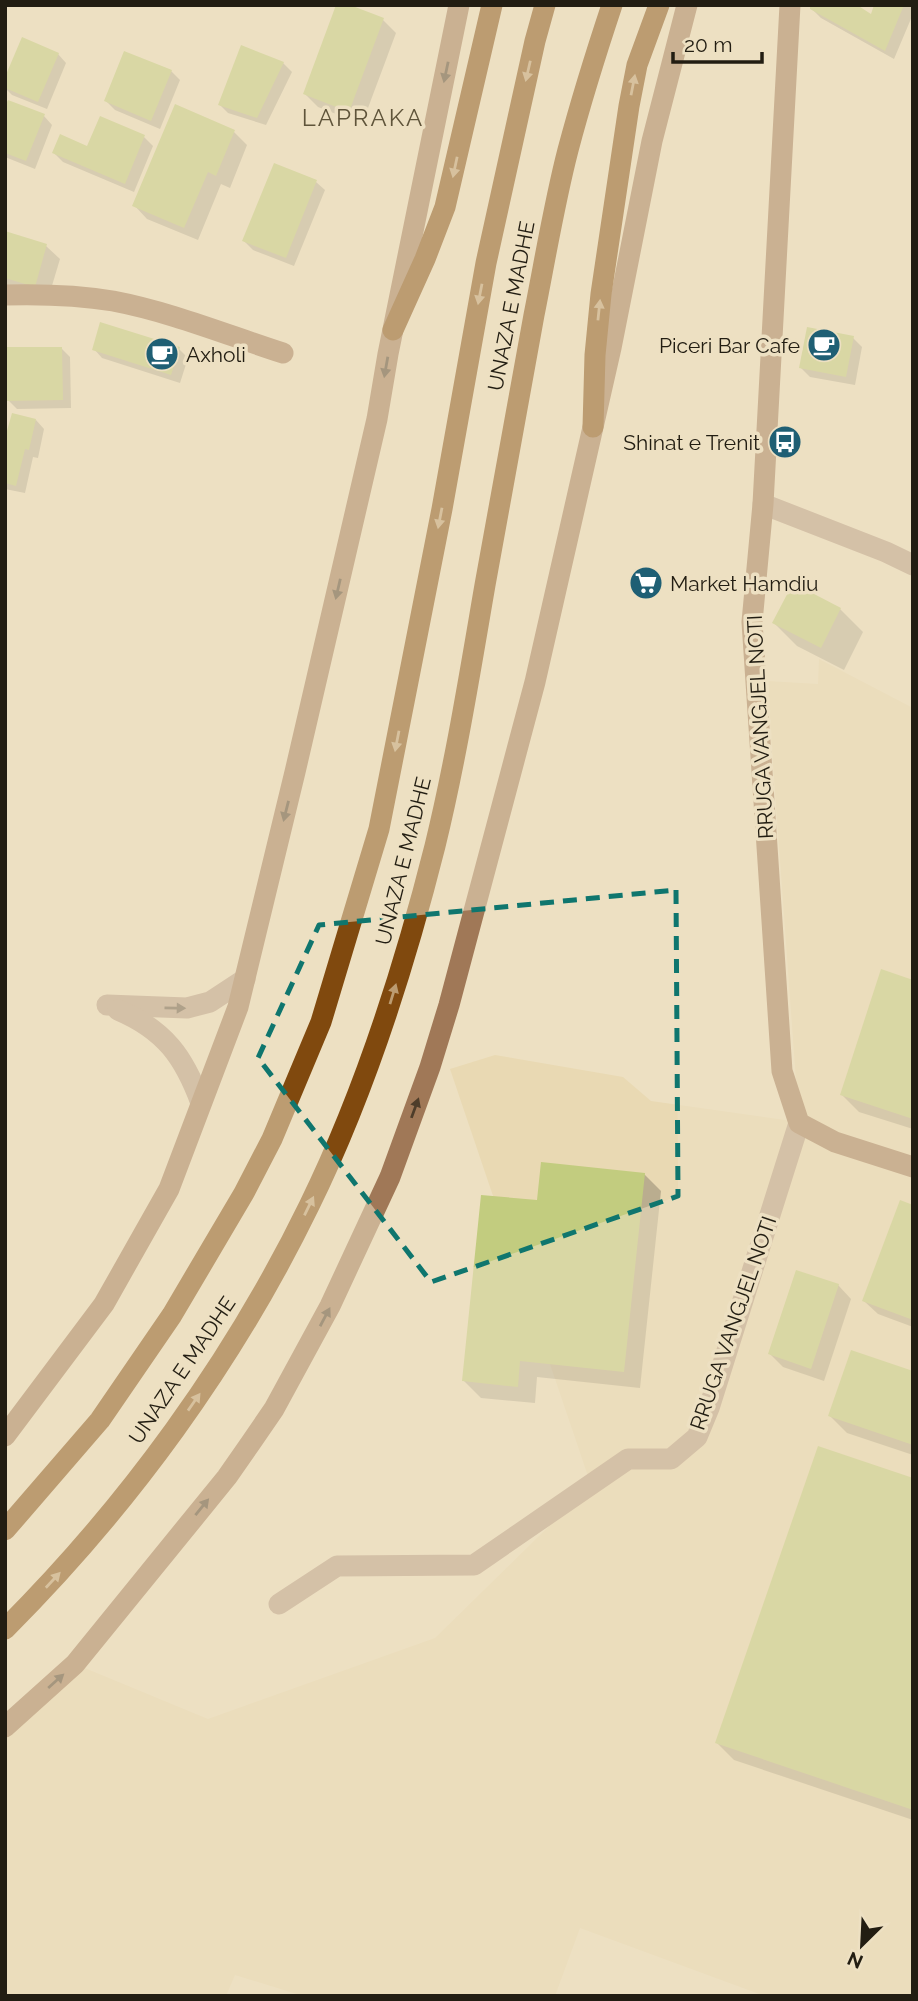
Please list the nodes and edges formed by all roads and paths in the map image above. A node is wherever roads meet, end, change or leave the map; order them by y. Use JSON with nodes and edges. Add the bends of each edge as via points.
{"nodes":[{"id":1,"x":459,"y":5,"type":"edge"},
{"id":2,"x":492,"y":5,"type":"edge"},
{"id":3,"x":545,"y":5,"type":"edge"},
{"id":4,"x":612,"y":5,"type":"edge"},
{"id":5,"x":659,"y":5,"type":"edge"},
{"id":6,"x":687,"y":5,"type":"edge"},
{"id":7,"x":789,"y":7,"type":"edge"},
{"id":8,"x":5,"y":295,"type":"edge"},
{"id":9,"x":393,"y":330,"type":"junction"},
{"id":10,"x":283,"y":354,"type":"dead end"},
{"id":11,"x":593,"y":427,"type":"junction"},
{"id":12,"x":763,"y":504,"type":"junction"},
{"id":13,"x":913,"y":565,"type":"edge"},
{"id":14,"x":245,"y":979,"type":"junction"},
{"id":15,"x":201,"y":1104,"type":"junction"},
{"id":16,"x":800,"y":1123,"type":"junction"},
{"id":17,"x":913,"y":1167,"type":"edge"},
{"id":18,"x":5,"y":1436,"type":"edge"},
{"id":19,"x":5,"y":1530,"type":"edge"},
{"id":20,"x":279,"y":1604,"type":"dead end"},
{"id":21,"x":5,"y":1629,"type":"edge"},
{"id":22,"x":5,"y":1727,"type":"edge"}],
"edges":[{"from":1,"to":9,"type":"main road","one_way":true},
{"from":2,"to":9,"type":"highway","one_way":true,"via":[[445,207]]},
{"from":3,"to":19,"type":"highway","name":"UNAZA E MADHE","one_way":true,"via":[[486,263],[379,829],[321,1021],[272,1139],[178,1304],[100,1420]]},
{"from":21,"to":4,"type":"highway","name":"UNAZA E MADHE","one_way":true,"via":[[115,1506],[208,1382],[287,1251],[353,1107],[392,998],[435,846],[549,236],[568,152]]},
{"from":11,"to":5,"type":"highway","one_way":true,"via":[[597,326],[629,106],[637,65]]},
{"from":6,"to":11,"type":"main road","via":[[652,141]]},
{"from":7,"to":12,"type":"main road","name":"RRUGA VANGJEL NOTI"},
{"from":8,"to":10,"type":"main road","via":[[51,294],[114,301]]},
{"from":9,"to":14,"type":"main road","one_way":true,"via":[[377,419]]},
{"from":22,"to":11,"type":"main road","one_way":true,"via":[[75,1664],[227,1477],[274,1409],[330,1306],[390,1177],[449,1005],[535,682]]},
{"from":12,"to":13,"type":"street"},
{"from":12,"to":16,"type":"main road","name":"RRUGA VANGJEL NOTI","via":[[752,622],[782,1071]]},
{"from":14,"to":15,"type":"main road"},
{"from":15,"to":14,"type":"street","one_way":true,"via":[[180,1057],[161,1035],[107,1005],[187,1008],[211,1002]]},
{"from":15,"to":18,"type":"main road","via":[[169,1188],[104,1304]]},
{"from":16,"to":17,"type":"main road","via":[[835,1142]]},
{"from":16,"to":20,"type":"street","name":"RRUGA VANGJEL NOTI","via":[[697,1437],[671,1459],[628,1459],[474,1565],[337,1566]]}]}
